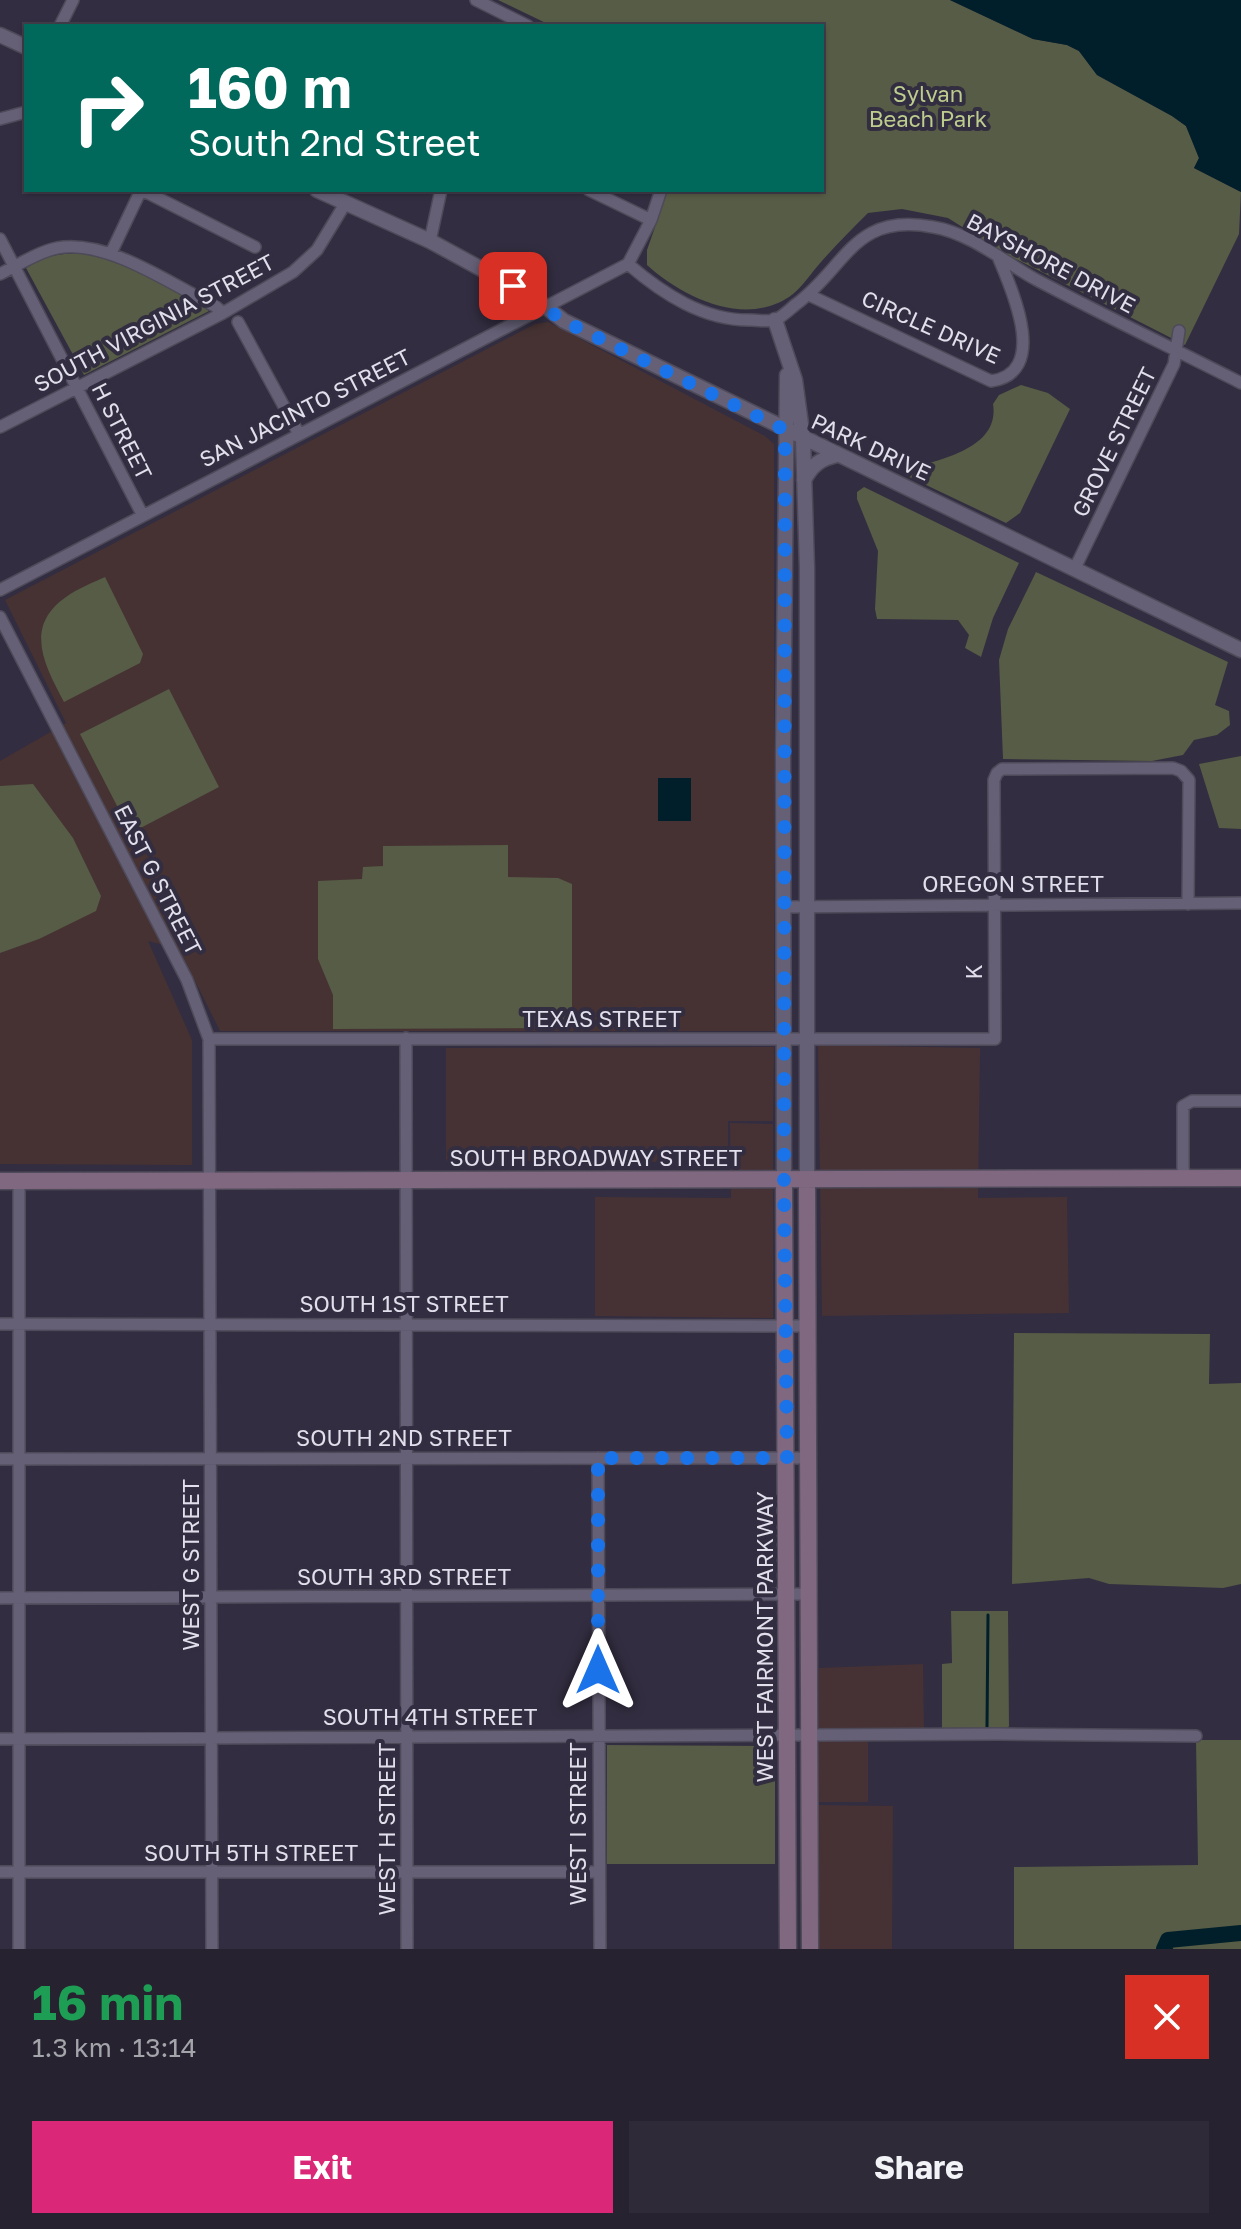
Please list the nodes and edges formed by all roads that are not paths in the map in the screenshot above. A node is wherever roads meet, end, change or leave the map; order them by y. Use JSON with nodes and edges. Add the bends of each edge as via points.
{"nodes":[{"id":1,"x":73,"y":0,"type":"edge"},
{"id":2,"x":476,"y":0,"type":"edge"},
{"id":3,"x":61,"y":24,"type":"edge"},
{"id":4,"x":523,"y":24,"type":"edge"},
{"id":5,"x":0,"y":35,"type":"edge"},
{"id":6,"x":24,"y":46,"type":"edge"},
{"id":7,"x":24,"y":113,"type":"edge"},
{"id":8,"x":0,"y":119,"type":"edge"},
{"id":9,"x":141,"y":192,"type":"edge"},
{"id":10,"x":146,"y":192,"type":"edge"},
{"id":11,"x":321,"y":192,"type":"edge"},
{"id":12,"x":441,"y":192,"type":"edge"},
{"id":13,"x":593,"y":192,"type":"edge"},
{"id":14,"x":660,"y":192,"type":"edge"},
{"id":15,"x":345,"y":204,"type":"junction"},
{"id":16,"x":651,"y":220,"type":"junction"},
{"id":17,"x":0,"y":239,"type":"edge"},
{"id":18,"x":430,"y":241,"type":"junction"},
{"id":19,"x":255,"y":247,"type":"dead end"},
{"id":20,"x":111,"y":253,"type":"junction"},
{"id":21,"x":999,"y":258,"type":"junction"},
{"id":22,"x":628,"y":264,"type":"junction"},
{"id":23,"x":14,"y":267,"type":"junction"},
{"id":24,"x":0,"y":274,"type":"edge"},
{"id":25,"x":809,"y":295,"type":"junction"},
{"id":26,"x":545,"y":307,"type":"junction"},
{"id":27,"x":223,"y":313,"type":"junction"},
{"id":28,"x":775,"y":320,"type":"junction"},
{"id":29,"x":238,"y":322,"type":"dead end"},
{"id":30,"x":1179,"y":331,"type":"dead end"},
{"id":31,"x":1174,"y":349,"type":"junction"},
{"id":32,"x":787,"y":359,"type":"junction"},
{"id":33,"x":1241,"y":383,"type":"edge"},
{"id":34,"x":77,"y":387,"type":"junction"},
{"id":35,"x":787,"y":397,"type":"junction"},
{"id":36,"x":759,"y":417,"type":"junction"},
{"id":37,"x":0,"y":427,"type":"edge"},
{"id":38,"x":785,"y":430,"type":"junction"},
{"id":39,"x":299,"y":434,"type":"junction"},
{"id":40,"x":803,"y":439,"type":"junction"},
{"id":41,"x":837,"y":455,"type":"junction"},
{"id":42,"x":803,"y":483,"type":"junction"},
{"id":43,"x":142,"y":514,"type":"junction"},
{"id":44,"x":1075,"y":568,"type":"junction"},
{"id":45,"x":0,"y":590,"type":"edge"},
{"id":46,"x":0,"y":617,"type":"edge"},
{"id":47,"x":1241,"y":650,"type":"edge"},
{"id":48,"x":783,"y":754,"type":"junction"},
{"id":49,"x":807,"y":755,"type":"junction"},
{"id":50,"x":1241,"y":903,"type":"edge"},
{"id":51,"x":994,"y":904,"type":"junction"},
{"id":52,"x":1188,"y":904,"type":"junction"},
{"id":53,"x":808,"y":906,"type":"junction"},
{"id":54,"x":785,"y":907,"type":"junction"},
{"id":55,"x":808,"y":1037,"type":"junction"},
{"id":56,"x":406,"y":1038,"type":"junction"},
{"id":57,"x":209,"y":1039,"type":"junction"},
{"id":58,"x":784,"y":1039,"type":"junction"},
{"id":59,"x":995,"y":1039,"type":"joint"},
{"id":60,"x":1241,"y":1101,"type":"edge"},
{"id":61,"x":1187,"y":1178,"type":"junction"},
{"id":62,"x":1241,"y":1178,"type":"edge"},
{"id":63,"x":784,"y":1180,"type":"junction"},
{"id":64,"x":0,"y":1181,"type":"edge"},
{"id":65,"x":19,"y":1181,"type":"junction"},
{"id":66,"x":210,"y":1181,"type":"junction"},
{"id":67,"x":807,"y":1181,"type":"junction"},
{"id":68,"x":406,"y":1182,"type":"junction"},
{"id":69,"x":808,"y":1257,"type":"junction"},
{"id":70,"x":785,"y":1258,"type":"junction"},
{"id":71,"x":0,"y":1324,"type":"edge"},
{"id":72,"x":19,"y":1324,"type":"junction"},
{"id":73,"x":405,"y":1324,"type":"junction"},
{"id":74,"x":210,"y":1325,"type":"junction"},
{"id":75,"x":785,"y":1325,"type":"junction"},
{"id":76,"x":809,"y":1326,"type":"junction"},
{"id":77,"x":405,"y":1458,"type":"junction"},
{"id":78,"x":598,"y":1458,"type":"junction"},
{"id":79,"x":787,"y":1458,"type":"junction"},
{"id":80,"x":809,"y":1458,"type":"junction"},
{"id":81,"x":0,"y":1459,"type":"edge"},
{"id":82,"x":19,"y":1459,"type":"junction"},
{"id":83,"x":211,"y":1459,"type":"junction"},
{"id":84,"x":809,"y":1594,"type":"junction"},
{"id":85,"x":597,"y":1595,"type":"junction"},
{"id":86,"x":787,"y":1595,"type":"junction"},
{"id":87,"x":406,"y":1597,"type":"junction"},
{"id":88,"x":0,"y":1598,"type":"edge"},
{"id":89,"x":19,"y":1598,"type":"junction"},
{"id":90,"x":211,"y":1598,"type":"junction"},
{"id":91,"x":407,"y":1736,"type":"junction"},
{"id":92,"x":787,"y":1736,"type":"junction"},
{"id":93,"x":810,"y":1736,"type":"junction"},
{"id":94,"x":1196,"y":1736,"type":"dead end"},
{"id":95,"x":211,"y":1737,"type":"junction"},
{"id":96,"x":598,"y":1737,"type":"junction"},
{"id":97,"x":0,"y":1739,"type":"edge"},
{"id":98,"x":19,"y":1739,"type":"junction"},
{"id":99,"x":810,"y":1871,"type":"junction"},
{"id":100,"x":0,"y":1872,"type":"edge"},
{"id":101,"x":19,"y":1872,"type":"junction"},
{"id":102,"x":407,"y":1872,"type":"junction"},
{"id":103,"x":598,"y":1872,"type":"junction"},
{"id":104,"x":788,"y":1872,"type":"junction"},
{"id":105,"x":212,"y":1873,"type":"junction"},
{"id":106,"x":19,"y":1949,"type":"edge"},
{"id":107,"x":212,"y":1949,"type":"edge"},
{"id":108,"x":407,"y":1949,"type":"edge"},
{"id":109,"x":600,"y":1949,"type":"edge"},
{"id":110,"x":788,"y":1949,"type":"edge"},
{"id":111,"x":810,"y":1949,"type":"edge"}],
"edges":[{"from":1,"to":3,"type":"street"},
{"from":2,"to":4,"type":"street"},
{"from":5,"to":6,"type":"street"},
{"from":7,"to":8,"type":"street"},
{"from":9,"to":20,"type":"street"},
{"from":10,"to":19,"type":"street"},
{"from":11,"to":15,"type":"street","name":"PARK DRIVE"},
{"from":12,"to":18,"type":"street"},
{"from":13,"to":16,"type":"street"},
{"from":14,"to":16,"type":"street"},
{"from":15,"to":18,"type":"street","name":"PARK DRIVE"},
{"from":15,"to":27,"type":"street","name":"SOUTH VIRGINIA STREET","via":[[317,250],[293,272]]},
{"from":16,"to":22,"type":"street"},
{"from":17,"to":23,"type":"street","name":"H STREET"},
{"from":18,"to":26,"type":"street","name":"PARK DRIVE"},
{"from":20,"to":23,"type":"street","via":[[58,248]]},
{"from":20,"to":27,"type":"street"},
{"from":21,"to":25,"type":"street","name":"BAYSHORE DRIVE","via":[[935,227],[890,226],[860,239]]},
{"from":21,"to":25,"type":"street","name":"CIRCLE DRIVE","via":[[1023,330],[1016,369],[1006,379],[991,381]]},
{"from":21,"to":31,"type":"street","name":"BAYSHORE DRIVE"},
{"from":22,"to":26,"type":"street","name":"SAN JACINTO STREET"},
{"from":22,"to":28,"type":"street","via":[[672,297],[708,315]]},
{"from":23,"to":24,"type":"street"},
{"from":23,"to":34,"type":"street","name":"H STREET"},
{"from":25,"to":28,"type":"street","name":"BAYSHORE DRIVE"},
{"from":26,"to":36,"type":"street","name":"PARK DRIVE"},
{"from":26,"to":39,"type":"street","name":"SAN JACINTO STREET"},
{"from":27,"to":34,"type":"street","name":"SOUTH VIRGINIA STREET"},
{"from":28,"to":32,"type":"street"},
{"from":29,"to":39,"type":"street"},
{"from":30,"to":31,"type":"street","name":"GROVE STREET"},
{"from":31,"to":33,"type":"street","name":"BAYSHORE DRIVE"},
{"from":31,"to":44,"type":"street","name":"GROVE STREET","via":[[1174,364]]},
{"from":32,"to":35,"type":"street"},
{"from":32,"to":40,"type":"street"},
{"from":34,"to":37,"type":"street","name":"SOUTH VIRGINIA STREET"},
{"from":34,"to":43,"type":"street","name":"H STREET"},
{"from":35,"to":36,"type":"street","via":[[776,412]]},
{"from":35,"to":38,"type":"street"},
{"from":36,"to":38,"type":"street","name":"PARK DRIVE"},
{"from":38,"to":40,"type":"street","name":"PARK DRIVE"},
{"from":38,"to":48,"type":"street"},
{"from":39,"to":43,"type":"street","name":"SAN JACINTO STREET"},
{"from":40,"to":41,"type":"street","name":"PARK DRIVE"},
{"from":40,"to":42,"type":"street"},
{"from":41,"to":42,"type":"street","via":[[814,465]]},
{"from":41,"to":44,"type":"street","name":"PARK DRIVE"},
{"from":42,"to":49,"type":"street"},
{"from":43,"to":45,"type":"street","name":"SAN JACINTO STREET"},
{"from":44,"to":47,"type":"street","name":"PARK DRIVE"},
{"from":46,"to":57,"type":"street","name":"EAST G STREET","via":[[187,980]]},
{"from":48,"to":49,"type":"street"},
{"from":48,"to":54,"type":"street"},
{"from":49,"to":53,"type":"street"},
{"from":50,"to":52,"type":"street","name":"OREGON STREET"},
{"from":51,"to":52,"type":"street","name":"OREGON STREET"},
{"from":51,"to":52,"type":"street","name":"K","via":[[994,780],[1002,769],[1173,768],[1189,780]]},
{"from":51,"to":53,"type":"street","name":"OREGON STREET"},
{"from":51,"to":59,"type":"street","name":"K"},
{"from":53,"to":54,"type":"street","name":"OREGON STREET"},
{"from":53,"to":55,"type":"street"},
{"from":54,"to":58,"type":"street"},
{"from":55,"to":58,"type":"street","name":"TEXAS STREET"},
{"from":55,"to":59,"type":"street","name":"TEXAS STREET"},
{"from":55,"to":67,"type":"street"},
{"from":56,"to":57,"type":"street","name":"TEXAS STREET"},
{"from":56,"to":58,"type":"street","name":"TEXAS STREET"},
{"from":56,"to":68,"type":"street","name":"WEST H STREET"},
{"from":57,"to":66,"type":"street","name":"EAST G STREET"},
{"from":58,"to":63,"type":"street"},
{"from":60,"to":61,"type":"street","via":[[1192,1101],[1183,1106]]},
{"from":61,"to":62,"type":"main road","name":"SOUTH BROADWAY STREET"},
{"from":61,"to":67,"type":"main road","name":"SOUTH BROADWAY STREET"},
{"from":63,"to":67,"type":"main road","name":"SOUTH BROADWAY STREET"},
{"from":63,"to":68,"type":"main road","name":"SOUTH BROADWAY STREET"},
{"from":63,"to":70,"type":"main road","name":"WEST FAIRMONT PARKWAY"},
{"from":64,"to":65,"type":"main road","name":"SOUTH BROADWAY STREET"},
{"from":65,"to":66,"type":"main road","name":"SOUTH BROADWAY STREET"},
{"from":65,"to":72,"type":"street"},
{"from":66,"to":68,"type":"main road","name":"SOUTH BROADWAY STREET"},
{"from":66,"to":74,"type":"street","name":"WEST G STREET"},
{"from":67,"to":69,"type":"main road","name":"WEST FAIRMONT PARKWAY"},
{"from":68,"to":73,"type":"street","name":"WEST H STREET"},
{"from":69,"to":70,"type":"main road"},
{"from":69,"to":76,"type":"main road","name":"WEST FAIRMONT PARKWAY"},
{"from":70,"to":75,"type":"main road","name":"WEST FAIRMONT PARKWAY"},
{"from":71,"to":72,"type":"street","name":"SOUTH 1ST STREET"},
{"from":72,"to":74,"type":"street","name":"SOUTH 1ST STREET"},
{"from":72,"to":82,"type":"street"},
{"from":73,"to":74,"type":"street","name":"SOUTH 1ST STREET"},
{"from":73,"to":75,"type":"street","name":"SOUTH 1ST STREET"},
{"from":73,"to":77,"type":"street","name":"WEST H STREET"},
{"from":74,"to":83,"type":"street","name":"WEST G STREET"},
{"from":75,"to":76,"type":"street","name":"SOUTH 1ST STREET"},
{"from":75,"to":79,"type":"main road","name":"WEST FAIRMONT PARKWAY"},
{"from":76,"to":80,"type":"main road","name":"WEST FAIRMONT PARKWAY"},
{"from":77,"to":78,"type":"street","name":"SOUTH 2ND STREET"},
{"from":77,"to":83,"type":"street","name":"SOUTH 2ND STREET"},
{"from":77,"to":87,"type":"street","name":"WEST H STREET"},
{"from":78,"to":79,"type":"street","name":"SOUTH 2ND STREET"},
{"from":78,"to":85,"type":"street","name":"WEST I STREET"},
{"from":79,"to":80,"type":"street","name":"SOUTH 2ND STREET"},
{"from":79,"to":86,"type":"main road","name":"WEST FAIRMONT PARKWAY"},
{"from":80,"to":84,"type":"main road","name":"WEST FAIRMONT PARKWAY"},
{"from":81,"to":82,"type":"street","name":"SOUTH 2ND STREET"},
{"from":82,"to":83,"type":"street","name":"SOUTH 2ND STREET"},
{"from":82,"to":89,"type":"street"},
{"from":83,"to":90,"type":"street","name":"WEST G STREET"},
{"from":84,"to":86,"type":"street","name":"SOUTH 3RD STREET"},
{"from":84,"to":93,"type":"main road","name":"WEST FAIRMONT PARKWAY"},
{"from":85,"to":86,"type":"street","name":"SOUTH 3RD STREET"},
{"from":85,"to":87,"type":"street","name":"SOUTH 3RD STREET"},
{"from":85,"to":96,"type":"street","name":"WEST I STREET"},
{"from":86,"to":92,"type":"main road","name":"WEST FAIRMONT PARKWAY"},
{"from":87,"to":90,"type":"street","name":"SOUTH 3RD STREET"},
{"from":87,"to":91,"type":"street","name":"WEST H STREET"},
{"from":88,"to":89,"type":"street","name":"SOUTH 3RD STREET"},
{"from":89,"to":90,"type":"street","name":"SOUTH 3RD STREET"},
{"from":89,"to":98,"type":"street"},
{"from":90,"to":95,"type":"street","name":"WEST G STREET"},
{"from":91,"to":95,"type":"street","name":"SOUTH 4TH STREET"},
{"from":91,"to":96,"type":"street","name":"SOUTH 4TH STREET"},
{"from":91,"to":102,"type":"street","name":"WEST H STREET"},
{"from":92,"to":93,"type":"street","name":"SOUTH 4TH STREET"},
{"from":92,"to":96,"type":"street","name":"SOUTH 4TH STREET"},
{"from":92,"to":104,"type":"main road","name":"WEST FAIRMONT PARKWAY"},
{"from":93,"to":94,"type":"street","name":"SOUTH 4TH STREET"},
{"from":93,"to":99,"type":"main road","name":"WEST FAIRMONT PARKWAY"},
{"from":95,"to":98,"type":"street","name":"SOUTH 4TH STREET"},
{"from":95,"to":105,"type":"street","name":"WEST G STREET"},
{"from":96,"to":103,"type":"street","name":"WEST I STREET"},
{"from":97,"to":98,"type":"street","name":"SOUTH 4TH STREET"},
{"from":98,"to":101,"type":"street"},
{"from":99,"to":104,"type":"main road"},
{"from":99,"to":111,"type":"main road","name":"WEST FAIRMONT PARKWAY"},
{"from":100,"to":101,"type":"street","name":"SOUTH 5TH STREET"},
{"from":101,"to":105,"type":"street","name":"SOUTH 5TH STREET"},
{"from":101,"to":106,"type":"street"},
{"from":102,"to":103,"type":"street","name":"SOUTH 5TH STREET"},
{"from":102,"to":105,"type":"street","name":"SOUTH 5TH STREET"},
{"from":102,"to":108,"type":"street","name":"WEST H STREET"},
{"from":103,"to":109,"type":"street","name":"WEST I STREET"},
{"from":104,"to":110,"type":"main road","name":"WEST FAIRMONT PARKWAY"},
{"from":105,"to":107,"type":"street","name":"WEST G STREET"}]}
